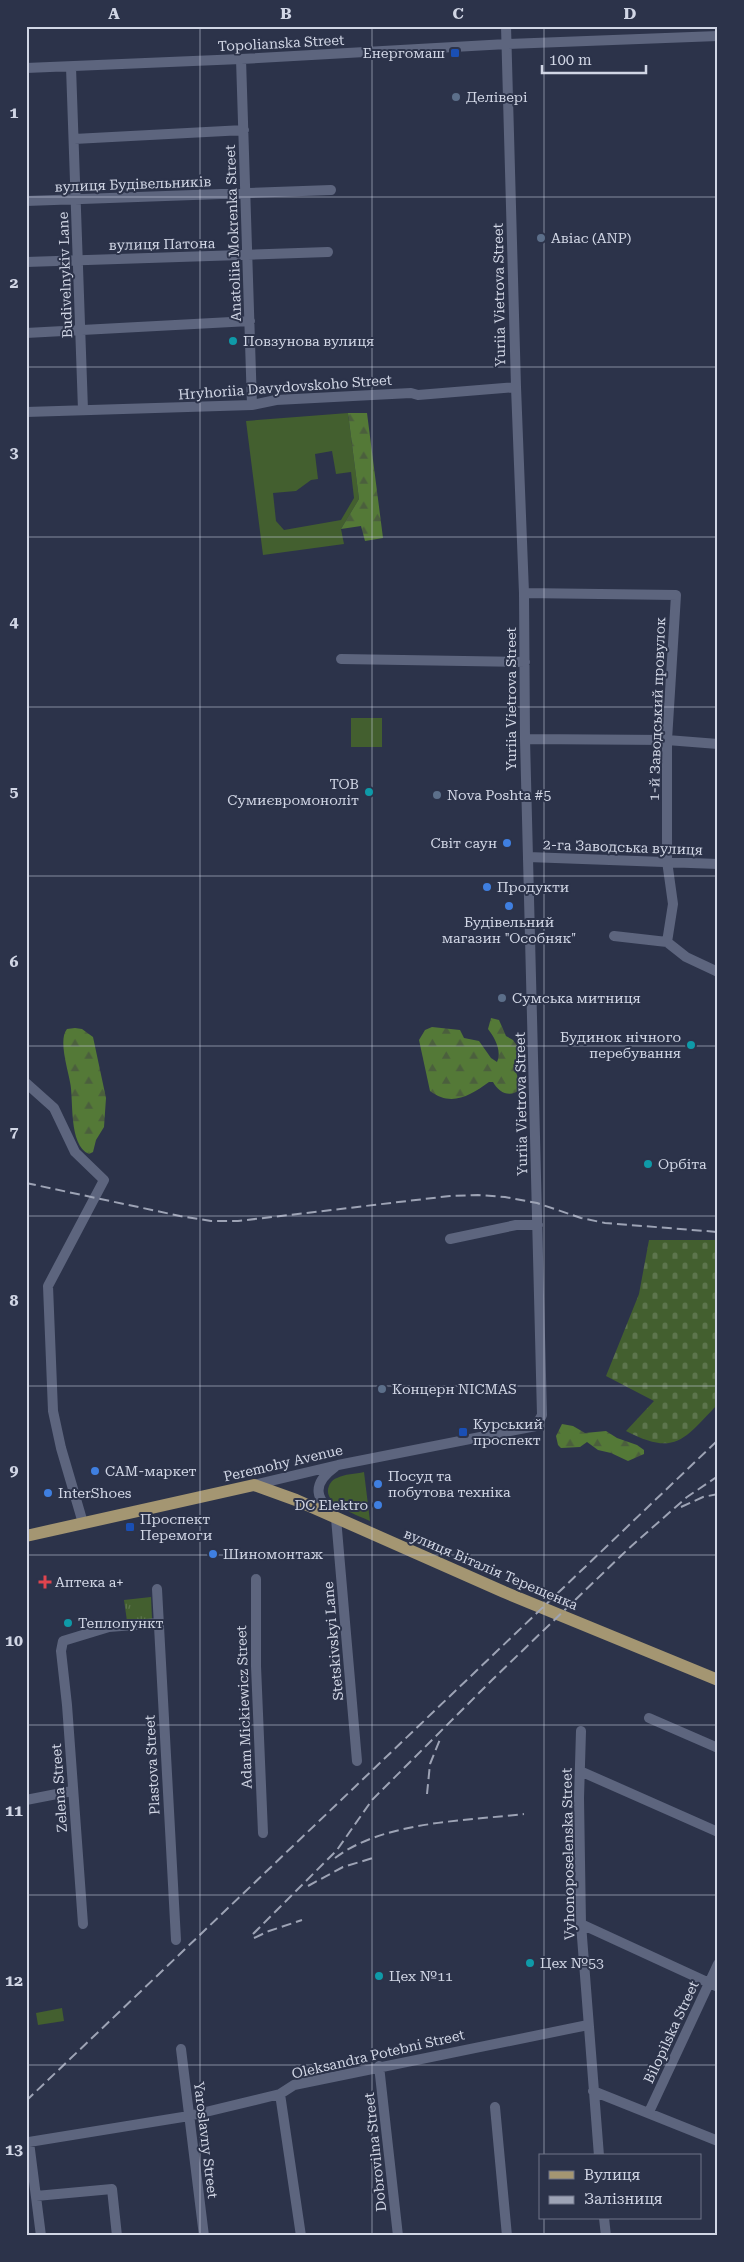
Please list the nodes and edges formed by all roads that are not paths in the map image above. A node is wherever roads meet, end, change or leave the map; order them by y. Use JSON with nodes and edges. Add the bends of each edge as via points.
{"nodes":[{"id":1,"x":506,"y":26,"type":"edge"},
{"id":2,"x":718,"y":36,"type":"edge"},
{"id":3,"x":507,"y":44,"type":"junction"},
{"id":4,"x":241,"y":59,"type":"junction"},
{"id":5,"x":71,"y":67,"type":"junction"},
{"id":6,"x":26,"y":68,"type":"edge"},
{"id":7,"x":244,"y":130,"type":"junction"},
{"id":8,"x":74,"y":139,"type":"junction"},
{"id":9,"x":331,"y":190,"type":"dead end"},
{"id":10,"x":246,"y":194,"type":"junction"},
{"id":11,"x":76,"y":199,"type":"junction"},
{"id":12,"x":26,"y":201,"type":"edge"},
{"id":13,"x":328,"y":252,"type":"dead end"},
{"id":14,"x":248,"y":256,"type":"junction"},
{"id":15,"x":78,"y":260,"type":"junction"},
{"id":16,"x":26,"y":262,"type":"edge"},
{"id":17,"x":250,"y":321,"type":"junction"},
{"id":18,"x":80,"y":329,"type":"junction"},
{"id":19,"x":26,"y":333,"type":"edge"},
{"id":20,"x":516,"y":387,"type":"junction"},
{"id":21,"x":252,"y":405,"type":"junction"},
{"id":22,"x":83,"y":410,"type":"junction"},
{"id":23,"x":26,"y":412,"type":"edge"},
{"id":24,"x":524,"y":593,"type":"junction"},
{"id":25,"x":341,"y":659,"type":"dead end"},
{"id":26,"x":525,"y":662,"type":"junction"},
{"id":27,"x":525,"y":739,"type":"junction"},
{"id":28,"x":666,"y":740,"type":"junction"},
{"id":29,"x":718,"y":744,"type":"edge"},
{"id":30,"x":528,"y":857,"type":"junction"},
{"id":31,"x":667,"y":861,"type":"junction"},
{"id":32,"x":718,"y":864,"type":"edge"},
{"id":33,"x":614,"y":936,"type":"dead end"},
{"id":34,"x":667,"y":942,"type":"junction"},
{"id":35,"x":718,"y":972,"type":"edge"},
{"id":36,"x":26,"y":1083,"type":"edge"},
{"id":37,"x":538,"y":1226,"type":"junction"},
{"id":38,"x":450,"y":1239,"type":"dead end"},
{"id":39,"x":542,"y":1415,"type":"joint"},
{"id":40,"x":338,"y":1465,"type":"junction"},
{"id":41,"x":254,"y":1485,"type":"junction"},
{"id":42,"x":336,"y":1518,"type":"junction"},
{"id":43,"x":83,"y":1523,"type":"junction"},
{"id":44,"x":26,"y":1536,"type":"edge"},
{"id":45,"x":256,"y":1579,"type":"dead end"},
{"id":46,"x":157,"y":1589,"type":"dead end"},
{"id":47,"x":158,"y":1623,"type":"junction"},
{"id":48,"x":718,"y":1680,"type":"edge"},
{"id":49,"x":650,"y":1718,"type":"dead end"},
{"id":50,"x":581,"y":1731,"type":"dead end"},
{"id":51,"x":718,"y":1748,"type":"edge"},
{"id":52,"x":358,"y":1761,"type":"dead end"},
{"id":53,"x":580,"y":1771,"type":"junction"},
{"id":54,"x":72,"y":1791,"type":"junction"},
{"id":55,"x":26,"y":1800,"type":"edge"},
{"id":56,"x":718,"y":1832,"type":"edge"},
{"id":57,"x":263,"y":1833,"type":"dead end"},
{"id":58,"x":83,"y":1924,"type":"dead end"},
{"id":59,"x":581,"y":1924,"type":"junction"},
{"id":60,"x":176,"y":1940,"type":"dead end"},
{"id":61,"x":718,"y":1964,"type":"edge"},
{"id":62,"x":714,"y":1985,"type":"edge"},
{"id":63,"x":588,"y":2025,"type":"junction"},
{"id":64,"x":181,"y":2048,"type":"dead end"},
{"id":65,"x":379,"y":2066,"type":"junction"},
{"id":66,"x":593,"y":2091,"type":"junction"},
{"id":67,"x":280,"y":2094,"type":"junction"},
{"id":68,"x":495,"y":2107,"type":"dead end"},
{"id":69,"x":649,"y":2112,"type":"junction"},
{"id":70,"x":189,"y":2116,"type":"junction"},
{"id":71,"x":718,"y":2141,"type":"edge"},
{"id":72,"x":599,"y":2154,"type":"edge"},
{"id":73,"x":36,"y":2196,"type":"junction"},
{"id":74,"x":604,"y":2220,"type":"edge"},
{"id":75,"x":41,"y":2236,"type":"edge"},
{"id":76,"x":117,"y":2236,"type":"edge"},
{"id":77,"x":204,"y":2236,"type":"edge"},
{"id":78,"x":301,"y":2236,"type":"edge"},
{"id":79,"x":398,"y":2236,"type":"edge"},
{"id":80,"x":507,"y":2236,"type":"edge"},
{"id":81,"x":606,"y":2236,"type":"edge"}],
"edges":[{"from":1,"to":3,"type":"street","name":"Yuriia Vietrova Street"},
{"from":2,"to":3,"type":"street","name":"Topolianska Street"},
{"from":3,"to":4,"type":"street","name":"Topolianska Street"},
{"from":3,"to":20,"type":"street","name":"Yuriia Vietrova Street"},
{"from":4,"to":5,"type":"street","name":"Topolianska Street"},
{"from":4,"to":7,"type":"street","name":"Anatoliia Mokrenka Street"},
{"from":5,"to":6,"type":"street","name":"Topolianska Street"},
{"from":5,"to":8,"type":"street","name":"Budivelnykiv Lane"},
{"from":7,"to":8,"type":"street"},
{"from":7,"to":10,"type":"street","name":"Anatoliia Mokrenka Street"},
{"from":8,"to":11,"type":"street","name":"Budivelnykiv Lane"},
{"from":9,"to":10,"type":"street","name":"вулиця Будівельників"},
{"from":10,"to":11,"type":"street","name":"вулиця Будівельників"},
{"from":10,"to":14,"type":"street","name":"Anatoliia Mokrenka Street"},
{"from":11,"to":12,"type":"street","name":"вулиця Будівельників"},
{"from":11,"to":15,"type":"street","name":"Budivelnykiv Lane"},
{"from":13,"to":14,"type":"street","name":"вулиця Патона"},
{"from":14,"to":15,"type":"street","name":"вулиця Патона"},
{"from":14,"to":17,"type":"street","name":"Anatoliia Mokrenka Street"},
{"from":15,"to":16,"type":"street","name":"вулиця Патона"},
{"from":15,"to":18,"type":"street","name":"Budivelnykiv Lane"},
{"from":17,"to":18,"type":"street"},
{"from":17,"to":21,"type":"street","name":"Anatoliia Mokrenka Street"},
{"from":18,"to":19,"type":"street"},
{"from":18,"to":22,"type":"street","name":"Budivelnykiv Lane"},
{"from":20,"to":21,"type":"street","name":"Hryhoriia Davydovskoho Street","via":[[418,395],[276,400]]},
{"from":20,"to":24,"type":"street","name":"Yuriia Vietrova Street"},
{"from":21,"to":22,"type":"street","name":"Hryhoriia Davydovskoho Street"},
{"from":22,"to":23,"type":"street","name":"Hryhoriia Davydovskoho Street"},
{"from":24,"to":26,"type":"street","name":"Yuriia Vietrova Street"},
{"from":24,"to":28,"type":"street","name":"1-й Заводський провулок","via":[[676,595]]},
{"from":25,"to":26,"type":"street"},
{"from":26,"to":27,"type":"street","name":"Yuriia Vietrova Street"},
{"from":27,"to":28,"type":"street"},
{"from":27,"to":30,"type":"street","name":"Yuriia Vietrova Street"},
{"from":28,"to":29,"type":"street"},
{"from":28,"to":31,"type":"street","name":"1-й Заводський провулок"},
{"from":30,"to":31,"type":"street","name":"2-га Заводська вулиця"},
{"from":30,"to":37,"type":"street","name":"Yuriia Vietrova Street"},
{"from":31,"to":32,"type":"street","name":"2-га Заводська вулиця"},
{"from":31,"to":34,"type":"street","name":"1-й Заводський провулок","via":[[672,904]]},
{"from":33,"to":34,"type":"street"},
{"from":34,"to":35,"type":"street","via":[[686,957]]},
{"from":36,"to":43,"type":"street","via":[[54,1108],[75,1152],[104,1180],[48,1286],[53,1411],[60,1448]]},
{"from":37,"to":38,"type":"street","via":[[516,1225]]},
{"from":37,"to":39,"type":"street","name":"Yuriia Vietrova Street"},
{"from":39,"to":40,"type":"street","name":"Peremohy Avenue","via":[[536,1426]]},
{"from":40,"to":41,"type":"street","name":"Peremohy Avenue"},
{"from":40,"to":42,"type":"street","via":[[322,1478],[318,1488],[319,1498]]},
{"from":41,"to":42,"type":"main road","name":"вулиця Віталія Терещенка"},
{"from":41,"to":43,"type":"main road","name":"Peremohy Avenue"},
{"from":42,"to":48,"type":"main road","name":"вулиця Віталія Терещенка","via":[[504,1592]]},
{"from":42,"to":52,"type":"street","name":"Stetskivskyi Lane"},
{"from":43,"to":44,"type":"main road","name":"Peremohy Avenue"},
{"from":45,"to":57,"type":"street","name":"Adam Mickiewicz Street"},
{"from":46,"to":47,"type":"street","name":"Plastova Street"},
{"from":47,"to":54,"type":"street","name":"Zelena Street","via":[[109,1627],[63,1641],[61,1651]]},
{"from":47,"to":60,"type":"street","name":"Plastova Street"},
{"from":49,"to":51,"type":"street"},
{"from":50,"to":53,"type":"street","name":"Vyhonoposelenska Street"},
{"from":53,"to":56,"type":"street"},
{"from":53,"to":59,"type":"street","name":"Vyhonoposelenska Street"},
{"from":54,"to":55,"type":"street"},
{"from":54,"to":58,"type":"street","name":"Zelena Street"},
{"from":59,"to":62,"type":"street"},
{"from":59,"to":63,"type":"street","name":"Vyhonoposelenska Street"},
{"from":61,"to":62,"type":"street","name":"Bilopilska Street"},
{"from":62,"to":69,"type":"street","name":"Bilopilska Street"},
{"from":63,"to":65,"type":"street","name":"Oleksandra Potebni Street"},
{"from":63,"to":66,"type":"street","name":"Vyhonoposelenska Street"},
{"from":64,"to":70,"type":"street","name":"Yaroslavny Street"},
{"from":65,"to":67,"type":"street","name":"Oleksandra Potebni Street","via":[[294,2085]]},
{"from":65,"to":79,"type":"street","name":"Dobrovilna Street"},
{"from":66,"to":69,"type":"street"},
{"from":66,"to":72,"type":"street","name":"Vyhonoposelenska Street"},
{"from":67,"to":70,"type":"street","name":"Oleksandra Potebni Street"},
{"from":67,"to":78,"type":"street"},
{"from":68,"to":80,"type":"street"},
{"from":69,"to":71,"type":"street"},
{"from":70,"to":73,"type":"street","name":"Oleksandra Potebni Street","via":[[30,2142]]},
{"from":70,"to":77,"type":"street","name":"Yaroslavny Street"},
{"from":73,"to":75,"type":"street"},
{"from":73,"to":76,"type":"street","via":[[112,2189]]},
{"from":74,"to":81,"type":"street"}]}
